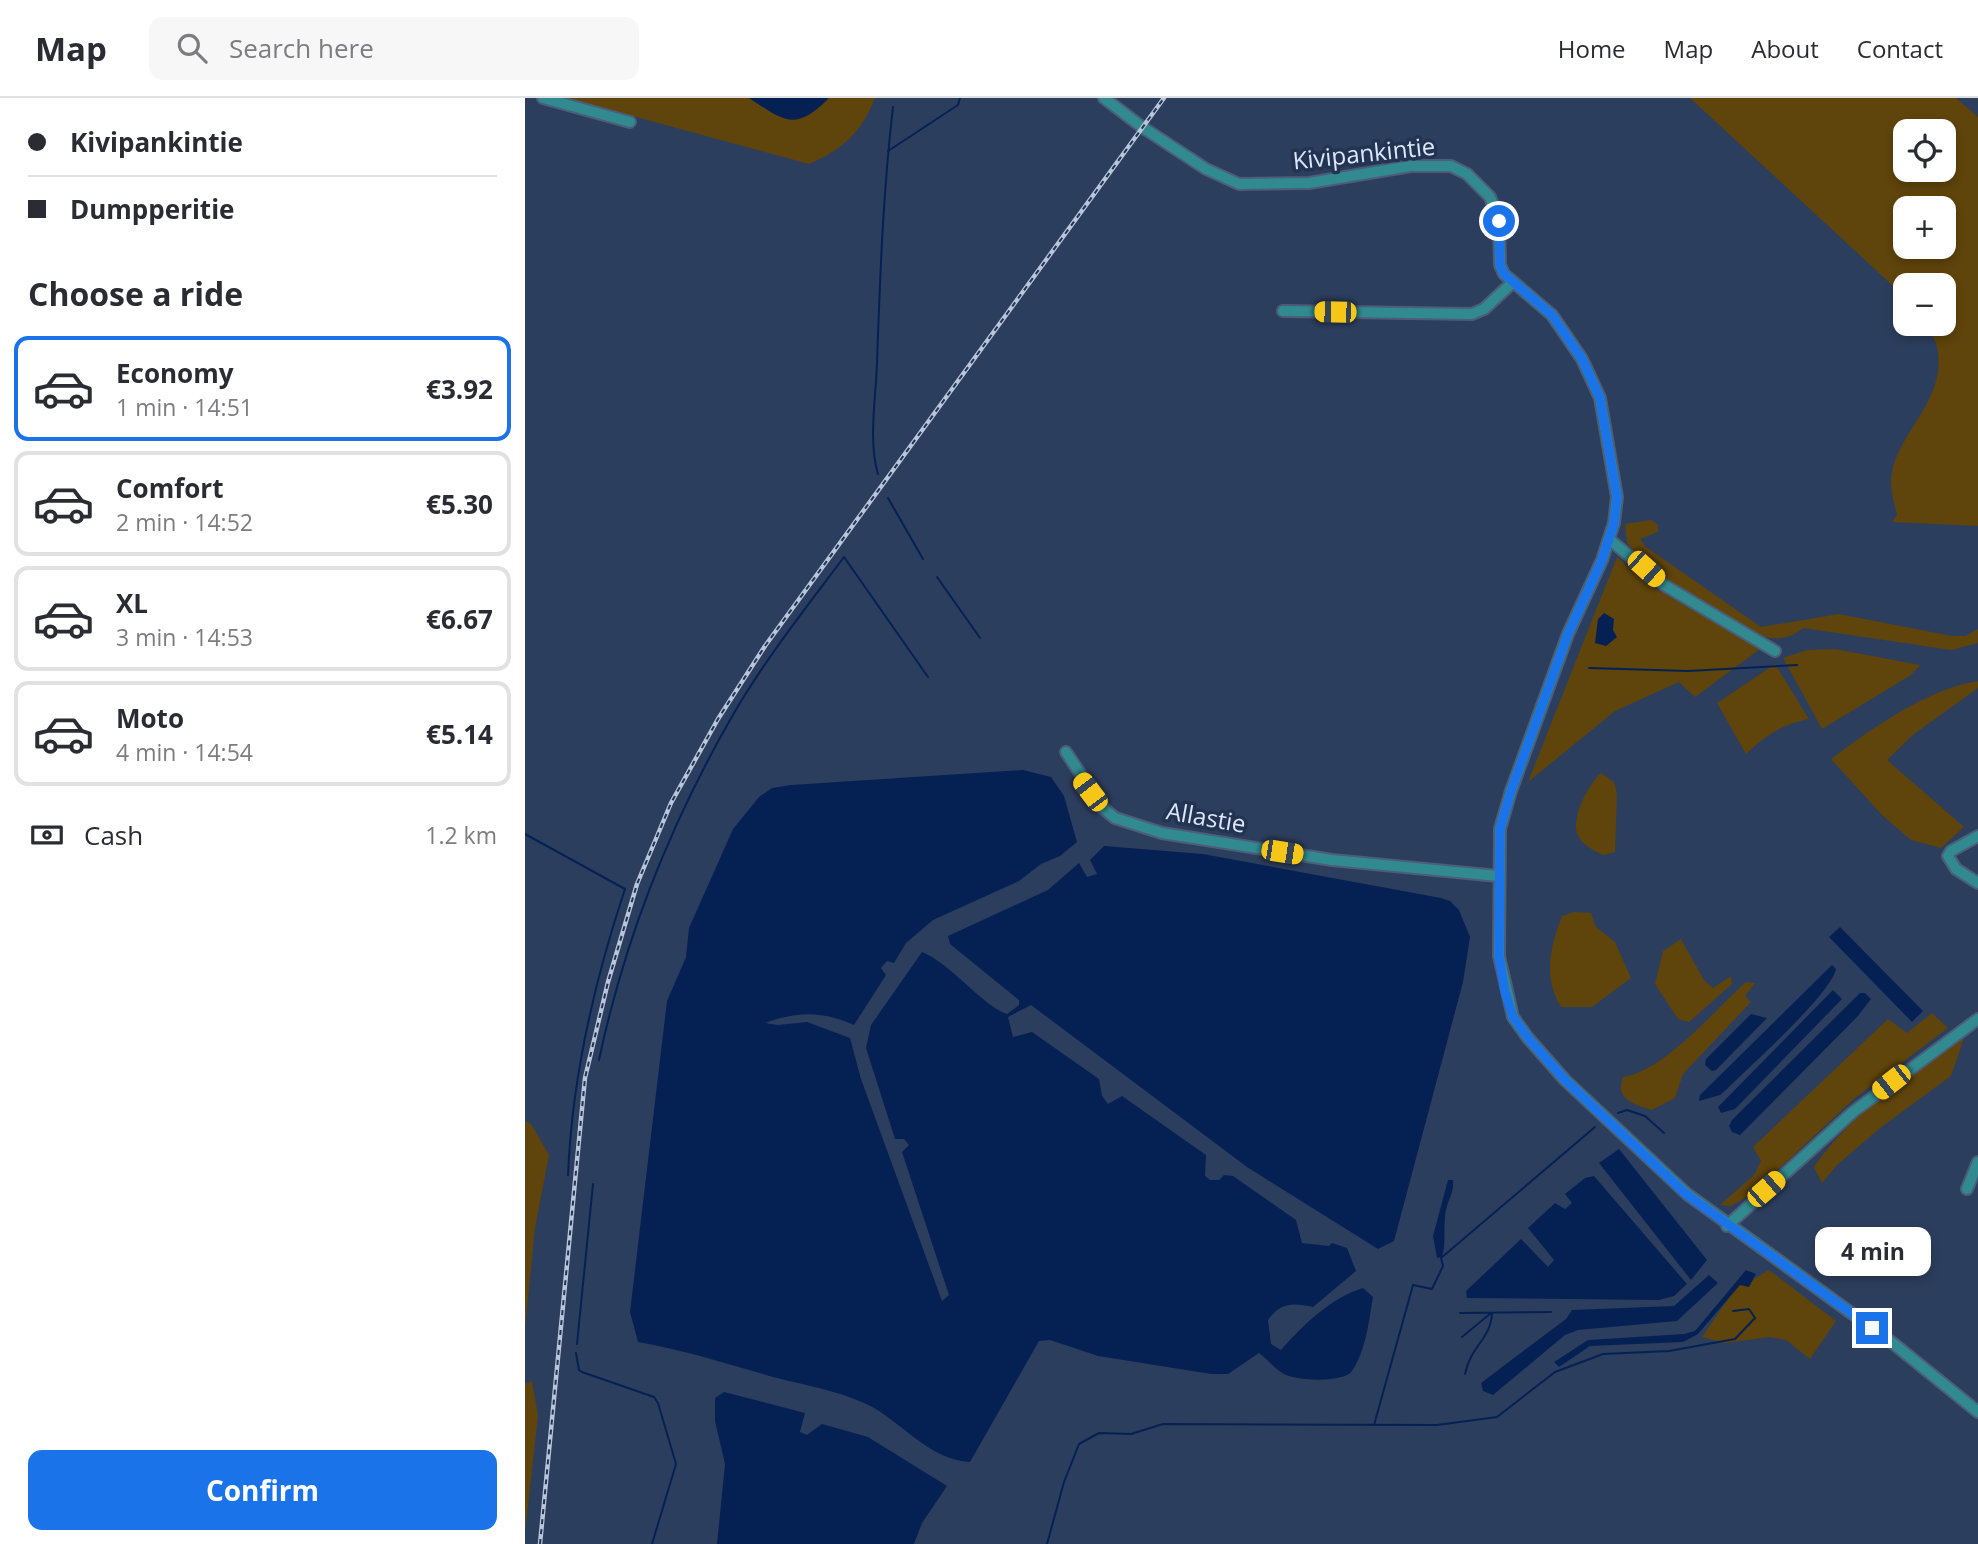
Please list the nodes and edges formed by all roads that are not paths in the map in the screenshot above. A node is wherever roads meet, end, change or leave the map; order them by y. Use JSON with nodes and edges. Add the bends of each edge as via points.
{"nodes":[{"id":1,"x":543,"y":98,"type":"edge"},
{"id":2,"x":1104,"y":98,"type":"edge"},
{"id":3,"x":630,"y":122,"type":"dead end"},
{"id":4,"x":1512,"y":282,"type":"junction"},
{"id":5,"x":1283,"y":311,"type":"dead end"},
{"id":6,"x":1609,"y":539,"type":"junction"},
{"id":7,"x":1775,"y":651,"type":"dead end"},
{"id":8,"x":1066,"y":752,"type":"dead end"},
{"id":9,"x":1978,"y":836,"type":"edge"},
{"id":10,"x":1498,"y":876,"type":"junction"},
{"id":11,"x":1978,"y":883,"type":"edge"},
{"id":12,"x":1978,"y":1019,"type":"edge"},
{"id":13,"x":1978,"y":1162,"type":"edge"},
{"id":14,"x":1967,"y":1189,"type":"dead end"},
{"id":15,"x":1727,"y":1226,"type":"junction"},
{"id":16,"x":1978,"y":1412,"type":"edge"}],
"edges":[{"from":1,"to":3,"type":"street"},
{"from":2,"to":4,"type":"street","name":"Kivipankintie","via":[[1206,169],[1239,184],[1309,183],[1411,166],[1451,166],[1467,174],[1490,197],[1499,221],[1500,265]]},
{"from":4,"to":5,"type":"street","via":[[1484,309],[1472,314]]},
{"from":4,"to":6,"type":"street","name":"Kivipankintie","via":[[1552,315],[1582,359],[1600,398],[1617,497]]},
{"from":6,"to":7,"type":"street","via":[[1664,585]]},
{"from":6,"to":10,"type":"street","name":"Kivipankintie","via":[[1568,634],[1511,791],[1500,829]]},
{"from":8,"to":10,"type":"street","name":"Allastie","via":[[1103,808],[1115,818],[1150,830],[1332,860]]},
{"from":9,"to":11,"type":"street","via":[[1948,856],[1956,869]]},
{"from":10,"to":15,"type":"street","name":"Kivipankintie","via":[[1499,956],[1513,1017],[1565,1080],[1686,1194]]},
{"from":12,"to":15,"type":"street","via":[[1853,1112]]},
{"from":13,"to":14,"type":"street"},
{"from":15,"to":16,"type":"street","name":"Kivipankintie","via":[[1893,1343]]}]}
